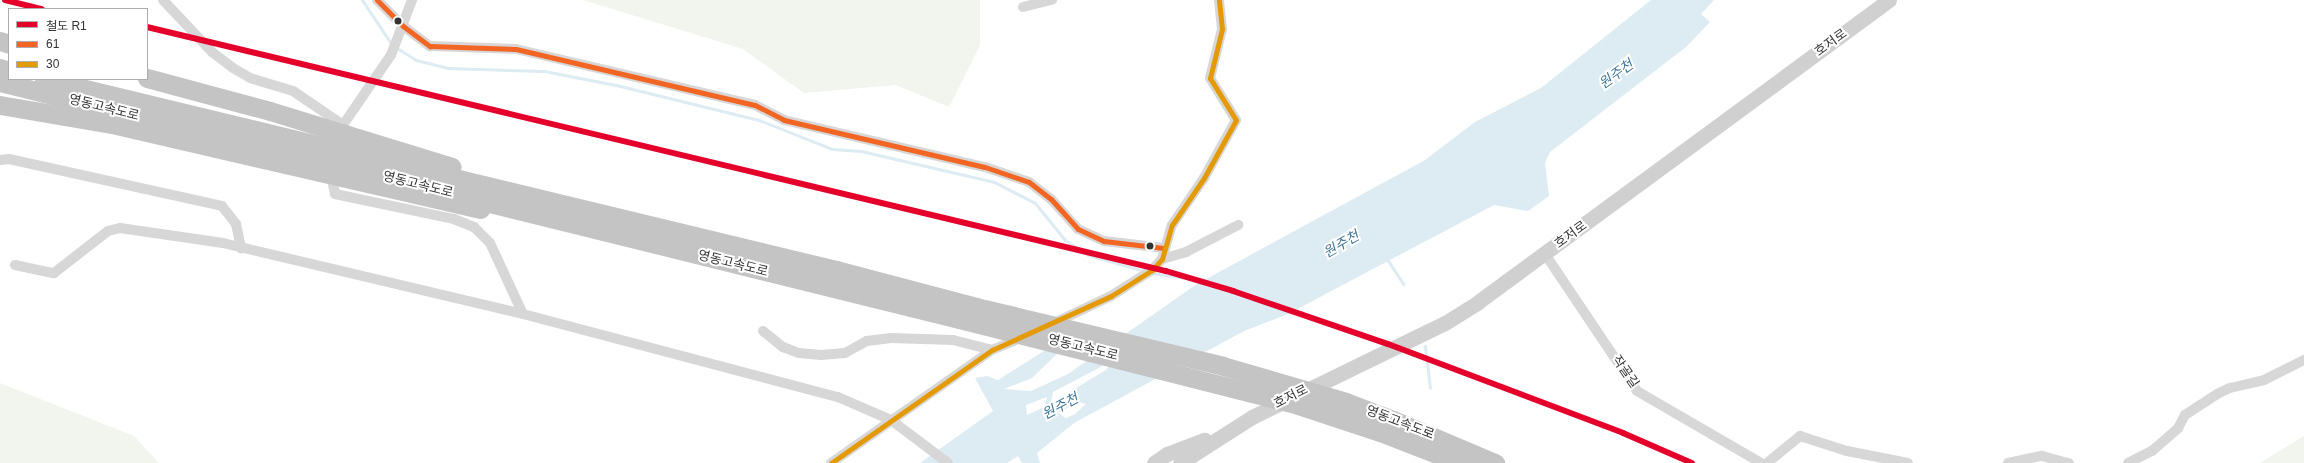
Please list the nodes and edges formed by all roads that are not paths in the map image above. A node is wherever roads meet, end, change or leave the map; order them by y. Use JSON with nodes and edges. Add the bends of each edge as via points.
{"nodes":[{"id":1,"x":163,"y":0,"type":"edge"},
{"id":2,"x":377,"y":0,"type":"edge"},
{"id":3,"x":412,"y":0,"type":"edge"},
{"id":4,"x":1052,"y":0,"type":"edge"},
{"id":5,"x":1219,"y":0,"type":"edge"},
{"id":6,"x":1889,"y":0,"type":"edge"},
{"id":7,"x":1023,"y":7,"type":"dead end"},
{"id":8,"x":401,"y":31,"type":"junction"},
{"id":9,"x":148,"y":78,"type":"edge"},
{"id":10,"x":48,"y":80,"type":"edge"},
{"id":11,"x":0,"y":82,"type":"edge"},
{"id":12,"x":0,"y":105,"type":"edge"},
{"id":13,"x":0,"y":160,"type":"edge"},
{"id":14,"x":331,"y":176,"type":"dead end"},
{"id":15,"x":571,"y":206,"type":"junction"},
{"id":16,"x":1238,"y":225,"type":"dead end"},
{"id":17,"x":604,"y":232,"type":"junction"},
{"id":18,"x":241,"y":248,"type":"junction"},
{"id":19,"x":1164,"y":248,"type":"junction"},
{"id":20,"x":1545,"y":254,"type":"junction"},
{"id":21,"x":1162,"y":259,"type":"junction"},
{"id":22,"x":15,"y":265,"type":"dead end"},
{"id":23,"x":523,"y":314,"type":"junction"},
{"id":24,"x":763,"y":332,"type":"dead end"},
{"id":25,"x":992,"y":350,"type":"junction"},
{"id":26,"x":2304,"y":360,"type":"edge"},
{"id":27,"x":892,"y":420,"type":"junction"},
{"id":28,"x":1387,"y":426,"type":"junction"},
{"id":29,"x":1227,"y":431,"type":"junction"},
{"id":30,"x":831,"y":463,"type":"edge"},
{"id":31,"x":948,"y":463,"type":"edge"},
{"id":32,"x":1154,"y":463,"type":"edge"},
{"id":33,"x":1180,"y":463,"type":"edge"},
{"id":34,"x":1460,"y":463,"type":"edge"},
{"id":35,"x":1495,"y":463,"type":"edge"},
{"id":36,"x":1761,"y":463,"type":"edge"},
{"id":37,"x":1767,"y":463,"type":"edge"},
{"id":38,"x":1908,"y":463,"type":"edge"},
{"id":39,"x":2008,"y":463,"type":"edge"},
{"id":40,"x":2069,"y":463,"type":"edge"},
{"id":41,"x":2128,"y":463,"type":"edge"}],
"edges":[{"from":1,"to":8,"type":"street","via":[[212,52],[233,68],[250,78],[293,91],[343,128],[391,55]]},
{"from":2,"to":8,"type":"street"},
{"from":3,"to":8,"type":"street"},
{"from":4,"to":7,"type":"street"},
{"from":5,"to":19,"type":"street","via":[[1222,29],[1210,78],[1236,120],[1204,178],[1172,225]]},
{"from":6,"to":20,"type":"street","name":"호저로"},
{"from":8,"to":19,"type":"street","via":[[430,46],[516,49],[755,105],[784,120],[985,167],[1029,182],[1078,229],[1104,241]]},
{"from":9,"to":15,"type":"highway","bridge":true,"via":[[270,110],[551,196]]},
{"from":10,"to":15,"type":"highway","name":"영동고속도로"},
{"from":11,"to":17,"type":"highway","name":"영동고속도로"},
{"from":12,"to":17,"type":"highway","bridge":true,"via":[[174,137],[480,208]]},
{"from":13,"to":18,"type":"street","via":[[9,159],[222,206],[236,224]]},
{"from":14,"to":23,"type":"street","via":[[335,194],[454,219],[474,227],[490,243]]},
{"from":15,"to":28,"type":"highway","name":"영동고속도로","bridge":true,"via":[[1223,366],[1346,402]]},
{"from":16,"to":21,"type":"street","via":[[1186,252]]},
{"from":17,"to":28,"type":"highway","name":"영동고속도로","bridge":true},
{"from":18,"to":22,"type":"street","via":[[120,228],[108,231],[54,273]]},
{"from":18,"to":23,"type":"street"},
{"from":19,"to":21,"type":"street"},
{"from":20,"to":29,"type":"street","name":"호저로","via":[[1445,323]]},
{"from":20,"to":36,"type":"street","name":"작골길","via":[[1638,391]]},
{"from":21,"to":25,"type":"street","via":[[1152,270],[1111,296]]},
{"from":23,"to":27,"type":"street","via":[[838,397]]},
{"from":24,"to":25,"type":"street","via":[[783,347],[799,354],[845,353],[867,341],[891,338],[953,340]]},
{"from":25,"to":27,"type":"street"},
{"from":26,"to":41,"type":"street","via":[[2264,380],[2230,388],[2217,394],[2185,415],[2178,428],[2152,451]]},
{"from":27,"to":30,"type":"street"},
{"from":27,"to":31,"type":"street"},
{"from":28,"to":34,"type":"highway","name":"영동고속도로"},
{"from":28,"to":35,"type":"highway","name":"영동고속도로"},
{"from":29,"to":32,"type":"street","name":"호저로","via":[[1167,454]]},
{"from":29,"to":33,"type":"street","name":"호저로"},
{"from":37,"to":38,"type":"street","via":[[1800,436],[1847,451]]},
{"from":39,"to":40,"type":"street","via":[[2042,456]]}]}
